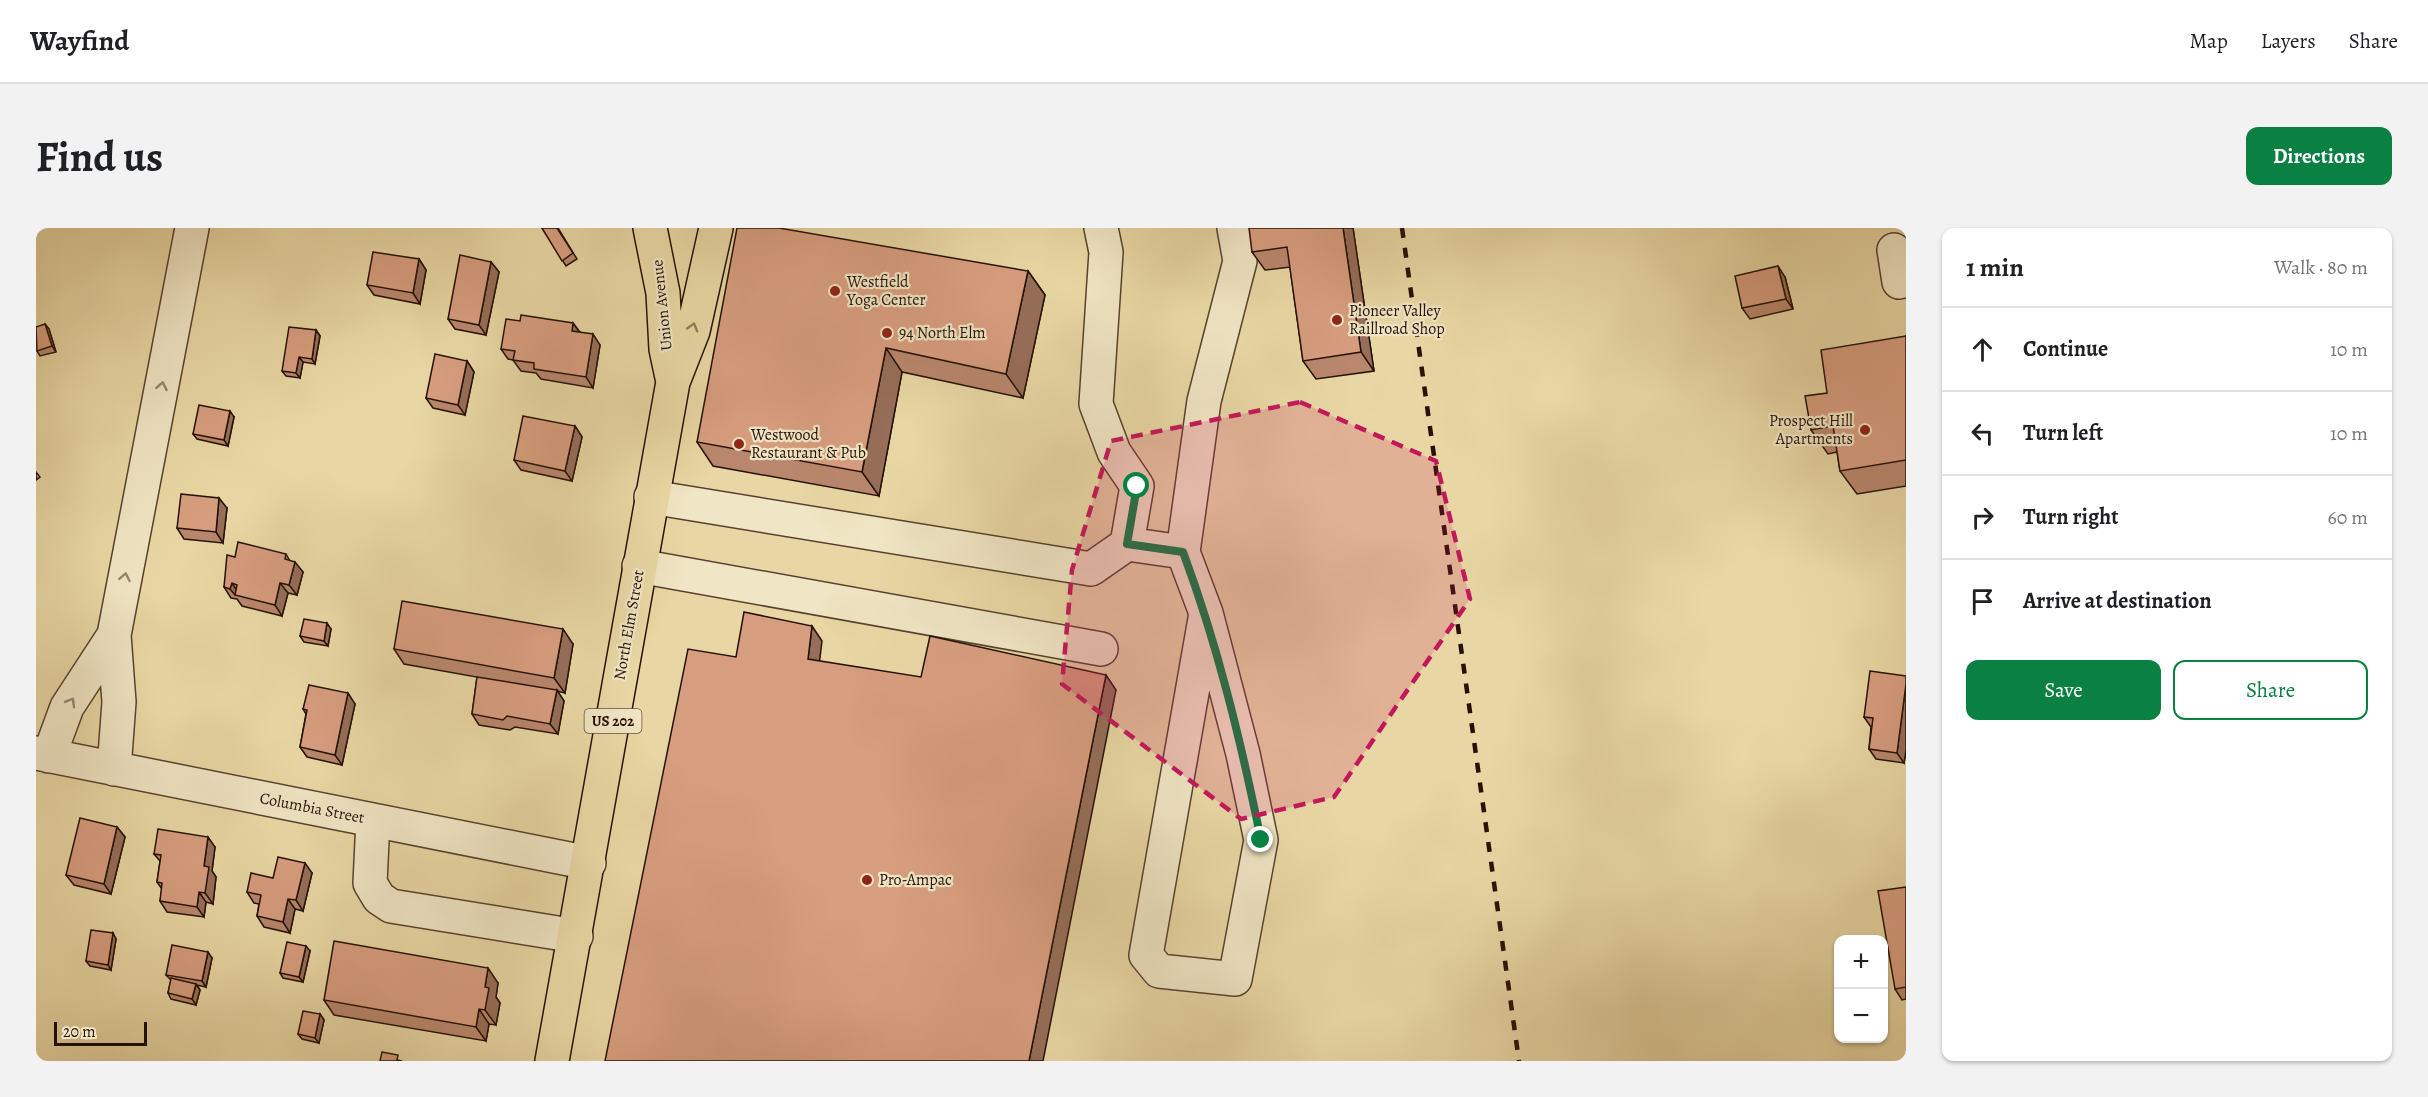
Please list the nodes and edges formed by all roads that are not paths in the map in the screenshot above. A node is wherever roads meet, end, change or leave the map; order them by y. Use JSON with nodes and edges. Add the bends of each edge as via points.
{"nodes":[{"id":1,"x":192,"y":228,"type":"edge"},
{"id":2,"x":650,"y":228,"type":"edge"},
{"id":3,"x":716,"y":228,"type":"edge"},
{"id":4,"x":1101,"y":228,"type":"edge"},
{"id":5,"x":1234,"y":228,"type":"edge"},
{"id":6,"x":1893,"y":250,"type":"dead end"},
{"id":7,"x":1906,"y":280,"type":"edge"},
{"id":8,"x":673,"y":382,"type":"junction"},
{"id":9,"x":651,"y":497,"type":"junction"},
{"id":10,"x":1127,"y":544,"type":"junction"},
{"id":11,"x":1183,"y":552,"type":"junction"},
{"id":12,"x":639,"y":566,"type":"junction"},
{"id":13,"x":1206,"y":613,"type":"junction"},
{"id":14,"x":114,"y":635,"type":"junction"},
{"id":15,"x":1101,"y":649,"type":"dead end"},
{"id":16,"x":43,"y":754,"type":"edge"},
{"id":17,"x":114,"y":769,"type":"junction"},
{"id":18,"x":373,"y":820,"type":"junction"},
{"id":19,"x":589,"y":863,"type":"junction"},
{"id":20,"x":576,"y":936,"type":"junction"},
{"id":21,"x":552,"y":1061,"type":"edge"}],
"edges":[{"from":14,"to":1,"type":"street","one_way":true},
{"from":2,"to":8,"type":"highway","name":"Union Avenue","number":"US 202","via":[[663,293],[666,349]]},
{"from":8,"to":3,"type":"highway","name":"North Elm Street","number":"US 202","one_way":true,"via":[[693,331]]},
{"from":4,"to":10,"type":"street","via":[[1106,252],[1096,404],[1114,452],[1137,486]]},
{"from":5,"to":11,"type":"street","via":[[1240,261],[1204,400]]},
{"from":6,"to":7,"type":"street","via":[[1899,282]]},
{"from":8,"to":9,"type":"highway","name":"North Elm Street","number":"US 202"},
{"from":9,"to":10,"type":"street","via":[[1091,569]]},
{"from":9,"to":12,"type":"highway","name":"North Elm Street","number":"US 202"},
{"from":10,"to":11,"type":"street"},
{"from":11,"to":13,"type":"street"},
{"from":12,"to":15,"type":"street"},
{"from":12,"to":19,"type":"highway","name":"North Elm Street","number":"US 202"},
{"from":13,"to":13,"type":"street","via":[[1146,955],[1159,971],[1235,979],[1261,840]]},
{"from":16,"to":14,"type":"street","one_way":true,"via":[[67,706]]},
{"from":14,"to":17,"type":"street","via":[[119,702]]},
{"from":16,"to":17,"type":"street","name":"Columbia Street"},
{"from":17,"to":18,"type":"street","name":"Columbia Street"},
{"from":18,"to":19,"type":"street","name":"Columbia Street"},
{"from":18,"to":20,"type":"street","via":[[370,883],[379,898],[392,906]]},
{"from":19,"to":20,"type":"highway","name":"North Elm Street","number":"US 202"},
{"from":20,"to":21,"type":"highway","name":"North Elm Street","number":"US 202"}]}
